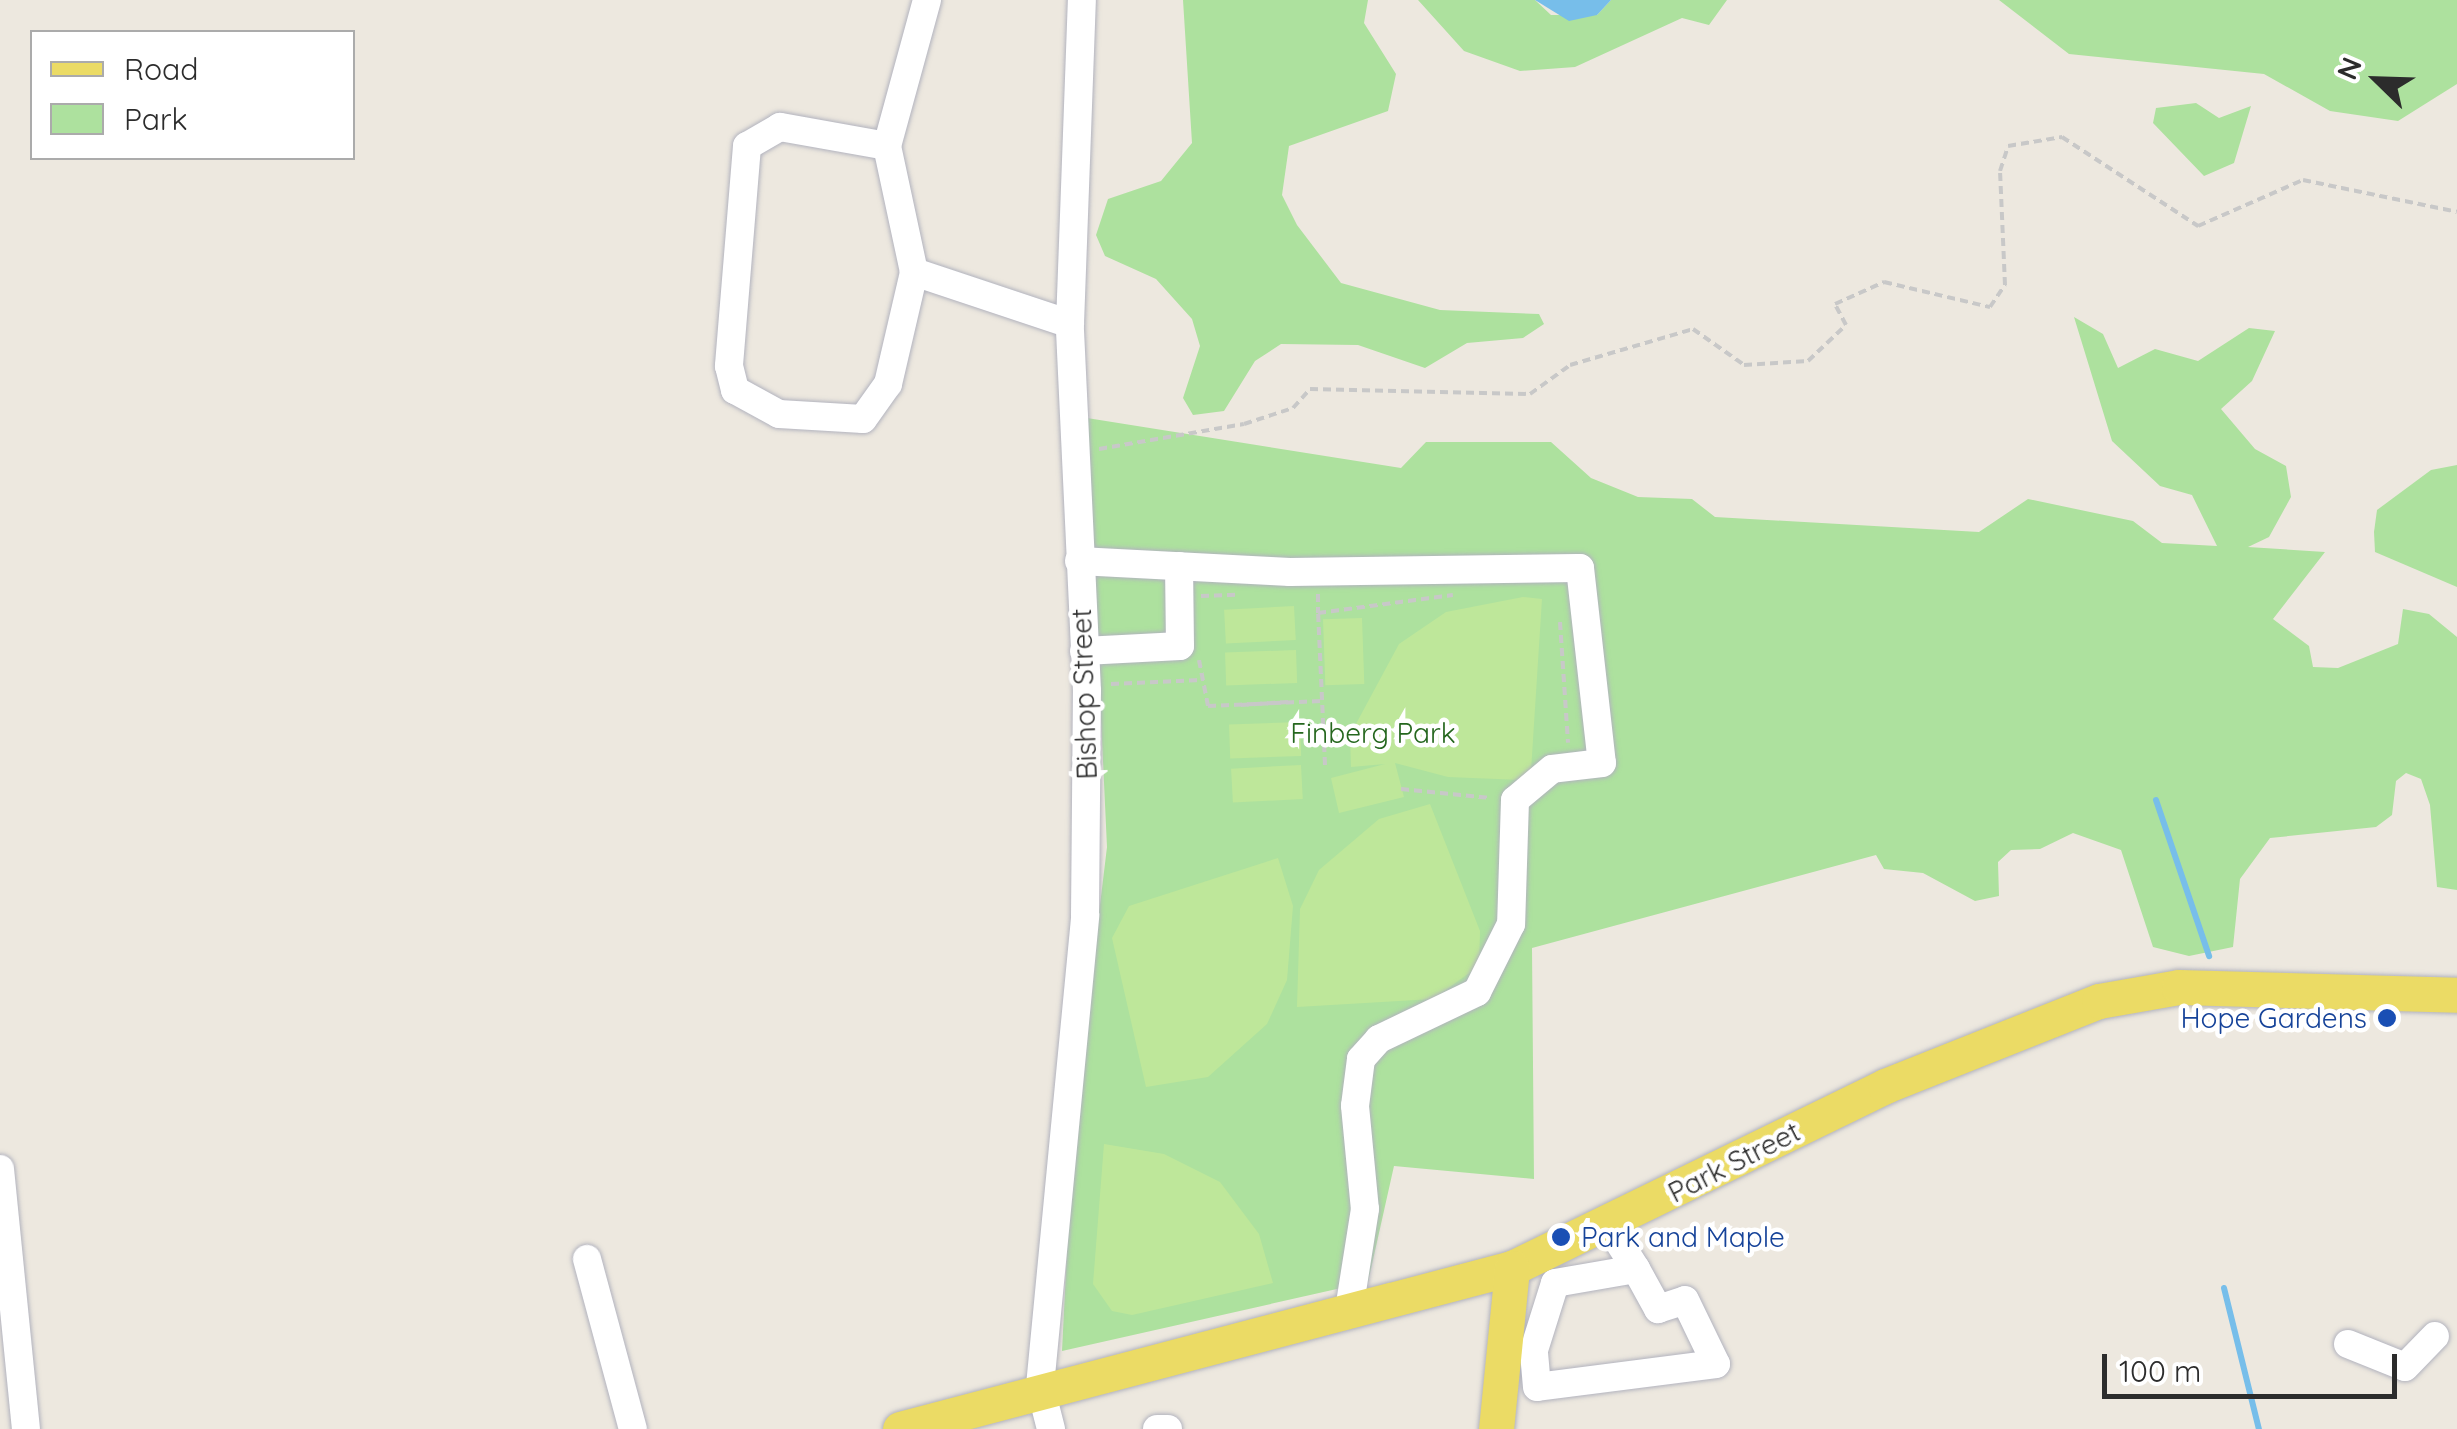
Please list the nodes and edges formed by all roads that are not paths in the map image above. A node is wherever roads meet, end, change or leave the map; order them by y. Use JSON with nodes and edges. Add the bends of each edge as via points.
{"nodes":[{"id":1,"x":927,"y":0,"type":"edge"},
{"id":2,"x":1082,"y":0,"type":"edge"},
{"id":3,"x":888,"y":146,"type":"junction"},
{"id":4,"x":914,"y":272,"type":"junction"},
{"id":5,"x":1070,"y":324,"type":"junction"},
{"id":6,"x":1079,"y":561,"type":"junction"},
{"id":7,"x":1179,"y":566,"type":"junction"},
{"id":8,"x":1084,"y":651,"type":"junction"},
{"id":9,"x":2457,"y":995,"type":"edge"},
{"id":10,"x":0,"y":1170,"type":"edge"},
{"id":11,"x":1608,"y":1225,"type":"junction"},
{"id":12,"x":587,"y":1259,"type":"dead end"},
{"id":13,"x":1512,"y":1268,"type":"junction"},
{"id":14,"x":1636,"y":1269,"type":"junction"},
{"id":15,"x":1349,"y":1310,"type":"junction"},
{"id":16,"x":8,"y":1335,"type":"edge"},
{"id":17,"x":2435,"y":1336,"type":"dead end"},
{"id":18,"x":2348,"y":1344,"type":"dead end"},
{"id":19,"x":1040,"y":1386,"type":"junction"},
{"id":20,"x":26,"y":1429,"type":"edge"},
{"id":21,"x":633,"y":1429,"type":"edge"},
{"id":22,"x":900,"y":1429,"type":"edge"},
{"id":23,"x":1051,"y":1429,"type":"edge"},
{"id":24,"x":1158,"y":1429,"type":"edge"},
{"id":25,"x":1168,"y":1429,"type":"edge"},
{"id":26,"x":1496,"y":1429,"type":"edge"}],
"edges":[{"from":1,"to":3,"type":"street"},
{"from":2,"to":5,"type":"street","name":"Bishop Street"},
{"from":3,"to":4,"type":"street"},
{"from":3,"to":4,"type":"street","via":[[780,127],[747,146],[729,366],[736,390],[779,414],[863,419],[888,384]]},
{"from":4,"to":5,"type":"street"},
{"from":5,"to":6,"type":"street","name":"Bishop Street"},
{"from":6,"to":7,"type":"street"},
{"from":6,"to":8,"type":"street","name":"Bishop Street"},
{"from":7,"to":8,"type":"street","via":[[1180,646]]},
{"from":7,"to":15,"type":"street","via":[[1580,568],[1602,763],[1552,769],[1515,800],[1516,902],[1488,978],[1467,1003],[1398,1028],[1361,1060],[1355,1106],[1365,1209]]},
{"from":8,"to":19,"type":"street","name":"Bishop Street","via":[[1085,915]]},
{"from":9,"to":11,"type":"main road","name":"Park Street","via":[[2179,986],[2099,1001],[1936,1063]]},
{"from":10,"to":16,"type":"street"},
{"from":11,"to":13,"type":"main road","name":"Park Street"},
{"from":11,"to":14,"type":"street"},
{"from":12,"to":21,"type":"street"},
{"from":13,"to":15,"type":"main road","name":"Park Street"},
{"from":13,"to":26,"type":"main road"},
{"from":14,"to":14,"type":"street","via":[[1554,1283],[1534,1350],[1537,1387],[1716,1364],[1685,1300],[1658,1309]]},
{"from":15,"to":19,"type":"main road","name":"Park Street"},
{"from":16,"to":20,"type":"street"},
{"from":17,"to":18,"type":"street","via":[[2405,1367]]},
{"from":19,"to":22,"type":"main road","name":"Park Street"},
{"from":19,"to":23,"type":"street","name":"Bishop Street"},
{"from":24,"to":25,"type":"street"}]}
